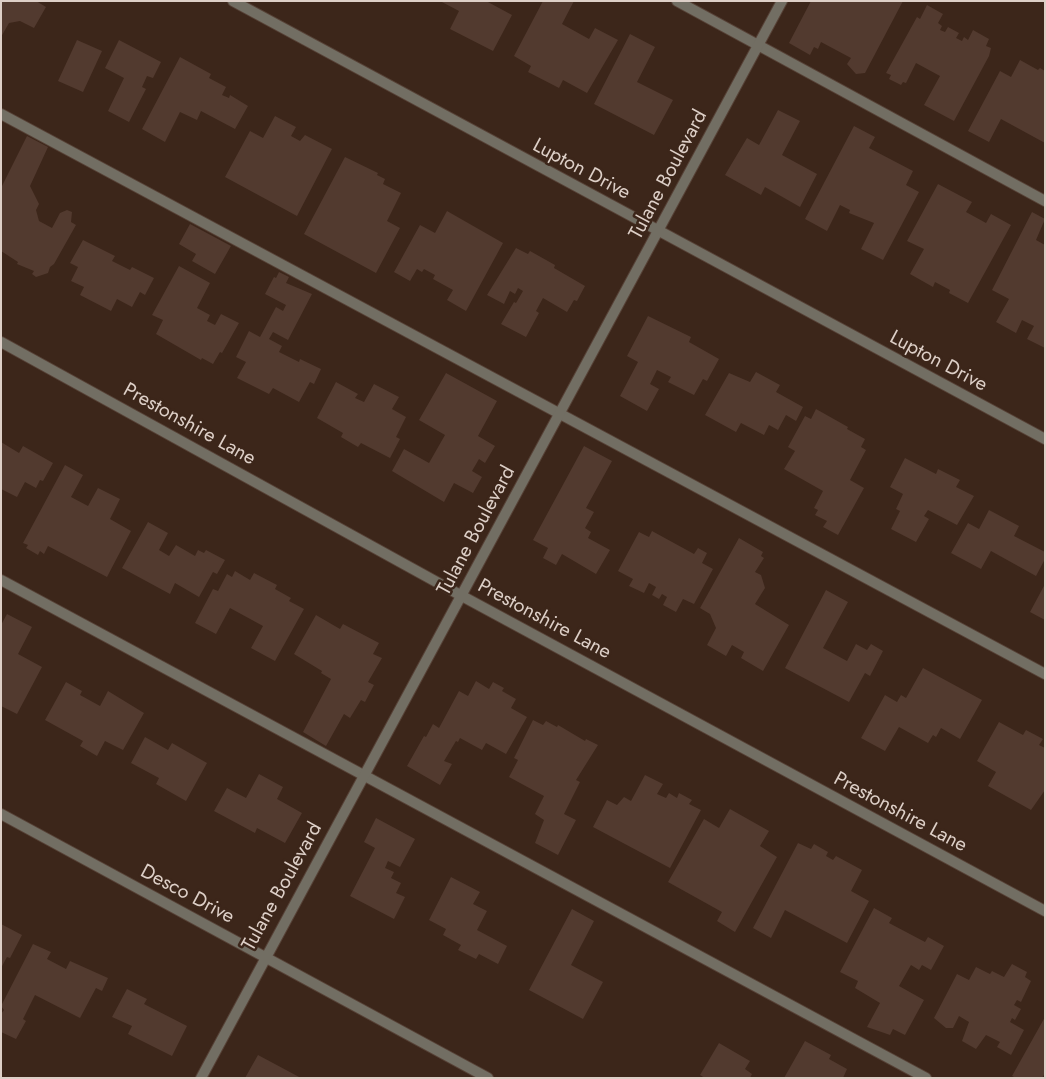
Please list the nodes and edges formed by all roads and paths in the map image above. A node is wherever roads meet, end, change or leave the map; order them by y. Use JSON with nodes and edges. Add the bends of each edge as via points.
{"nodes":[{"id":1,"x":233,"y":1,"type":"edge"},
{"id":2,"x":677,"y":1,"type":"edge"},
{"id":3,"x":782,"y":1,"type":"edge"},
{"id":4,"x":759,"y":45,"type":"junction"},
{"id":5,"x":1,"y":114,"type":"edge"},
{"id":6,"x":1045,"y":201,"type":"edge"},
{"id":7,"x":659,"y":232,"type":"junction"},
{"id":8,"x":1,"y":342,"type":"edge"},
{"id":9,"x":560,"y":414,"type":"junction"},
{"id":10,"x":1045,"y":439,"type":"edge"},
{"id":11,"x":1,"y":580,"type":"edge"},
{"id":12,"x":462,"y":596,"type":"junction"},
{"id":13,"x":1045,"y":674,"type":"edge"},
{"id":14,"x":364,"y":776,"type":"junction"},
{"id":15,"x":1,"y":814,"type":"edge"},
{"id":16,"x":1045,"y":911,"type":"edge"},
{"id":17,"x":265,"y":957,"type":"junction"},
{"id":18,"x":200,"y":1078,"type":"edge"},
{"id":19,"x":488,"y":1078,"type":"edge"},
{"id":20,"x":926,"y":1078,"type":"edge"}],
"edges":[{"from":1,"to":7,"type":"street","name":"Lupton Drive"},
{"from":2,"to":4,"type":"street"},
{"from":3,"to":4,"type":"street","name":"Tulane Boulevard"},
{"from":4,"to":6,"type":"street"},
{"from":4,"to":7,"type":"street","name":"Tulane Boulevard"},
{"from":5,"to":9,"type":"street"},
{"from":7,"to":9,"type":"street","name":"Tulane Boulevard"},
{"from":7,"to":10,"type":"street","name":"Lupton Drive"},
{"from":8,"to":12,"type":"street","name":"Prestonshire Lane"},
{"from":9,"to":12,"type":"street","name":"Tulane Boulevard"},
{"from":9,"to":13,"type":"street"},
{"from":11,"to":14,"type":"street"},
{"from":12,"to":14,"type":"street","name":"Tulane Boulevard"},
{"from":12,"to":16,"type":"street","name":"Prestonshire Lane"},
{"from":14,"to":17,"type":"street","name":"Tulane Boulevard"},
{"from":14,"to":20,"type":"street"},
{"from":15,"to":17,"type":"street","name":"Desco Drive"},
{"from":17,"to":18,"type":"street","name":"Tulane Boulevard"},
{"from":17,"to":19,"type":"street","name":"Desco Drive"}]}
